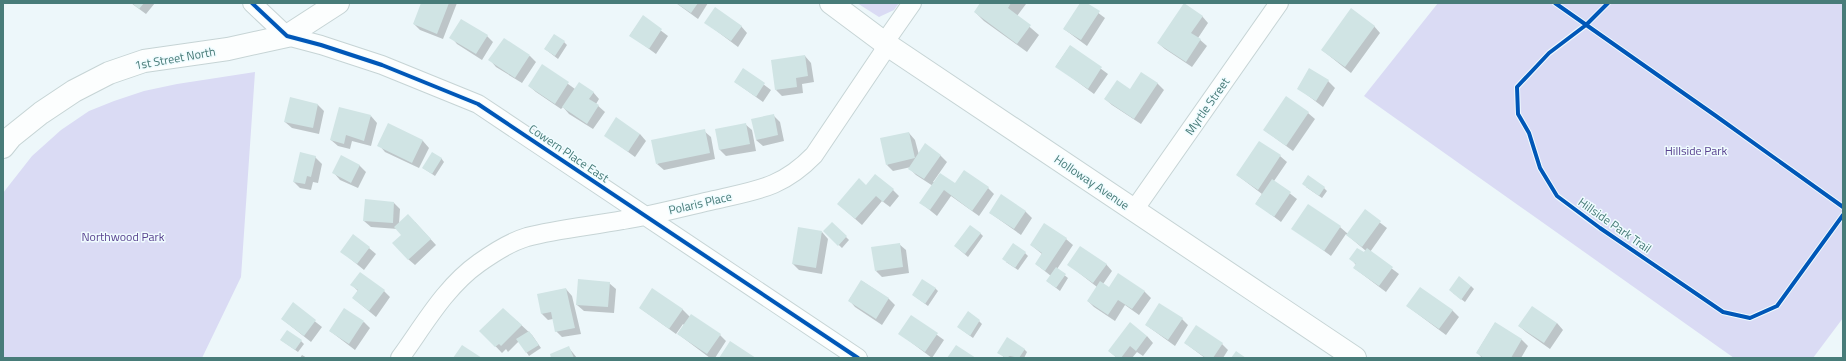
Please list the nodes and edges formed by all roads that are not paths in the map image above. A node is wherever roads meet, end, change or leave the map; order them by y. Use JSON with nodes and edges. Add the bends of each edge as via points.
{"nodes":[{"id":1,"x":252,"y":3,"type":"edge"},
{"id":2,"x":338,"y":3,"type":"edge"},
{"id":3,"x":831,"y":3,"type":"edge"},
{"id":4,"x":912,"y":3,"type":"edge"},
{"id":5,"x":1279,"y":3,"type":"edge"},
{"id":6,"x":287,"y":36,"type":"junction"},
{"id":7,"x":886,"y":44,"type":"junction"},
{"id":8,"x":6,"y":139,"type":"edge"},
{"id":9,"x":1134,"y":210,"type":"junction"},
{"id":10,"x":646,"y":216,"type":"junction"},
{"id":11,"x":400,"y":358,"type":"edge"},
{"id":12,"x":858,"y":358,"type":"edge"},
{"id":13,"x":1355,"y":358,"type":"edge"}],
"edges":[{"from":1,"to":6,"type":"street","name":"Cowern Place East"},
{"from":2,"to":6,"type":"street","name":"1st Street North"},
{"from":3,"to":7,"type":"street","name":"Holloway Avenue"},
{"from":4,"to":7,"type":"street","name":"Polaris Place"},
{"from":5,"to":9,"type":"street","name":"Myrtle Street"},
{"from":6,"to":8,"type":"street","name":"1st Street North","via":[[228,50],[144,61],[109,73],[41,112]]},
{"from":6,"to":10,"type":"street","name":"Cowern Place East","via":[[382,65],[478,104]]},
{"from":7,"to":9,"type":"street","name":"Holloway Avenue"},
{"from":7,"to":10,"type":"street","name":"Polaris Place","via":[[882,54],[814,155],[800,170],[770,187]]},
{"from":9,"to":13,"type":"street","name":"Holloway Avenue"},
{"from":10,"to":11,"type":"street","name":"Polaris Place","via":[[527,238],[502,248],[478,263],[458,281]]},
{"from":10,"to":12,"type":"street","name":"Cowern Place East"}]}
